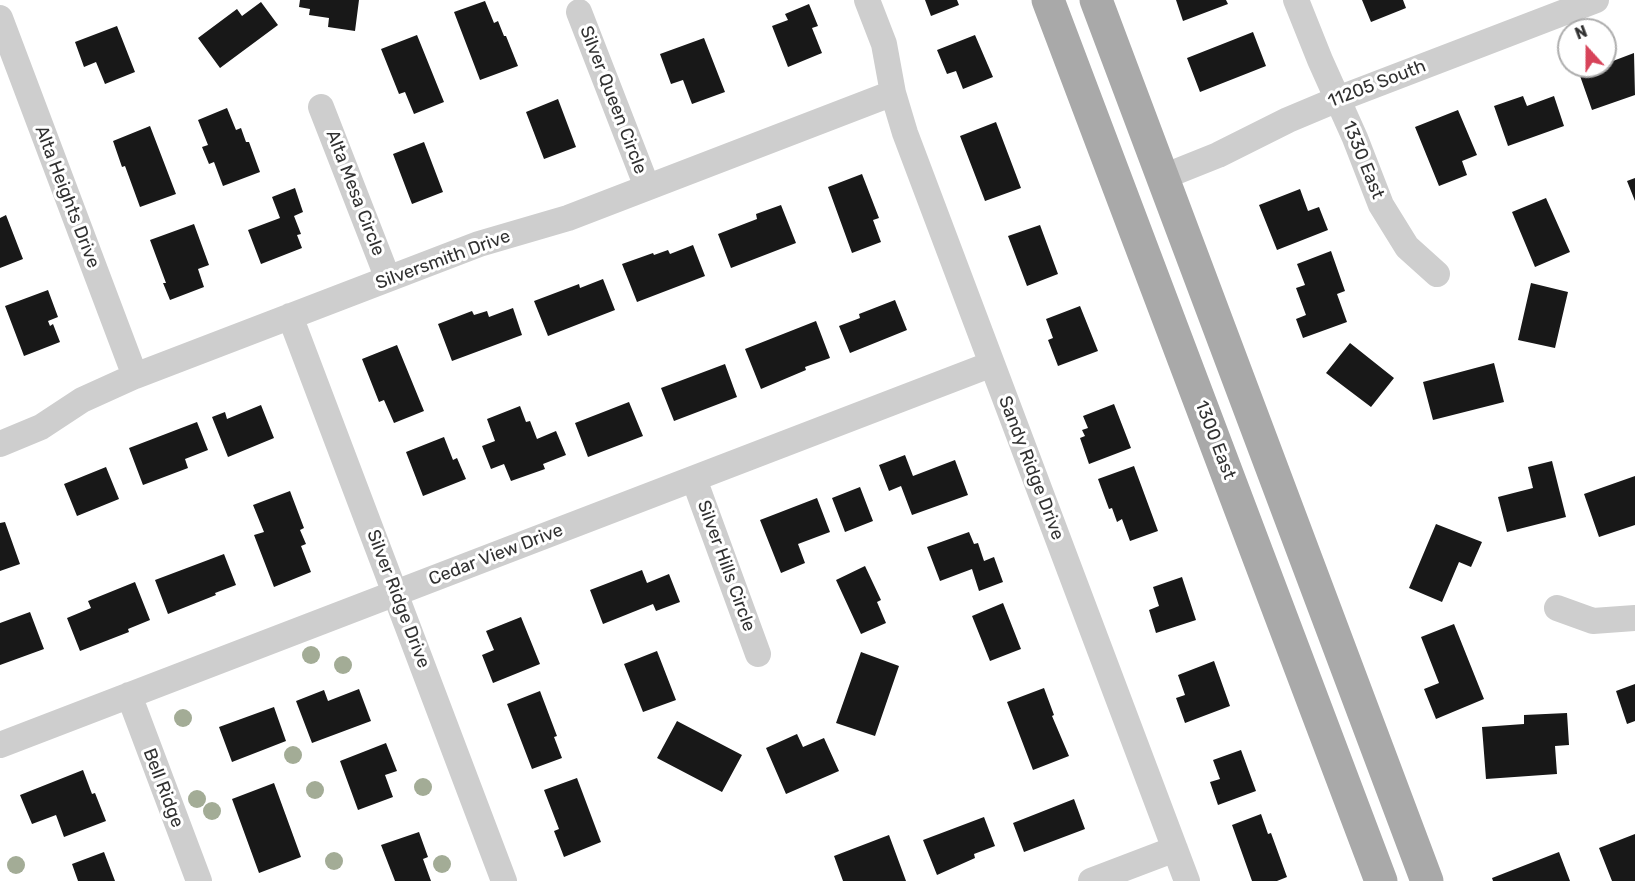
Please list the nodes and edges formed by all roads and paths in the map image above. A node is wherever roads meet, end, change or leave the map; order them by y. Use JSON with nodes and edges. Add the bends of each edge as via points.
{"nodes":[{"id":1,"x":867,"y":0,"type":"edge"},
{"id":2,"x":1048,"y":0,"type":"edge"},
{"id":3,"x":1096,"y":0,"type":"edge"},
{"id":4,"x":1296,"y":0,"type":"edge"},
{"id":5,"x":1596,"y":0,"type":"edge"},
{"id":6,"x":579,"y":12,"type":"dead end"},
{"id":7,"x":0,"y":18,"type":"edge"},
{"id":8,"x":893,"y":93,"type":"junction"},
{"id":9,"x":1338,"y":99,"type":"junction"},
{"id":10,"x":321,"y":107,"type":"dead end"},
{"id":11,"x":1163,"y":177,"type":"junction"},
{"id":12,"x":648,"y":187,"type":"junction"},
{"id":13,"x":1437,"y":274,"type":"dead end"},
{"id":14,"x":388,"y":279,"type":"junction"},
{"id":15,"x":291,"y":316,"type":"junction"},
{"id":16,"x":992,"y":364,"type":"junction"},
{"id":17,"x":135,"y":376,"type":"junction"},
{"id":18,"x":0,"y":444,"type":"edge"},
{"id":19,"x":694,"y":479,"type":"junction"},
{"id":20,"x":396,"y":593,"type":"junction"},
{"id":21,"x":1557,"y":608,"type":"dead end"},
{"id":22,"x":1635,"y":618,"type":"edge"},
{"id":23,"x":758,"y":654,"type":"dead end"},
{"id":24,"x":129,"y":695,"type":"junction"},
{"id":25,"x":0,"y":745,"type":"edge"},
{"id":26,"x":1175,"y":849,"type":"junction"},
{"id":27,"x":198,"y":881,"type":"edge"},
{"id":28,"x":504,"y":881,"type":"edge"},
{"id":29,"x":1091,"y":881,"type":"edge"},
{"id":30,"x":1187,"y":881,"type":"edge"},
{"id":31,"x":1381,"y":881,"type":"edge"},
{"id":32,"x":1427,"y":881,"type":"edge"}],
"edges":[{"from":1,"to":8,"type":"street","name":"Sandy Ridge Drive","via":[[884,44]]},
{"from":2,"to":31,"type":"main road","name":"1300 East"},
{"from":3,"to":11,"type":"main road"},
{"from":4,"to":9,"type":"street","name":"1330 East"},
{"from":5,"to":9,"type":"street","name":"11205 South"},
{"from":6,"to":12,"type":"street","name":"Silver Queen Circle"},
{"from":7,"to":17,"type":"street","name":"Alta Heights Drive"},
{"from":8,"to":12,"type":"street","name":"Silversmith Drive"},
{"from":8,"to":16,"type":"street","name":"Sandy Ridge Drive"},
{"from":9,"to":11,"type":"street","name":"11205 South"},
{"from":9,"to":13,"type":"street","name":"1330 East","via":[[1382,205],[1407,247]]},
{"from":10,"to":14,"type":"street","name":"Alta Mesa Circle"},
{"from":11,"to":32,"type":"main road"},
{"from":12,"to":14,"type":"street","name":"Silversmith Drive"},
{"from":14,"to":15,"type":"street","name":"Silversmith Drive"},
{"from":15,"to":17,"type":"street","name":"Silversmith Drive"},
{"from":15,"to":20,"type":"street","name":"Silver Ridge Drive"},
{"from":16,"to":19,"type":"street","name":"Cedar View Drive"},
{"from":16,"to":26,"type":"street","name":"Sandy Ridge Drive"},
{"from":17,"to":18,"type":"street","name":"Silversmith Drive"},
{"from":19,"to":20,"type":"street","name":"Cedar View Drive"},
{"from":19,"to":23,"type":"street","name":"Silver Hills Circle"},
{"from":20,"to":24,"type":"street","name":"Cedar View Drive"},
{"from":20,"to":28,"type":"street","name":"Silver Ridge Drive"},
{"from":21,"to":22,"type":"street","via":[[1593,621]]},
{"from":24,"to":25,"type":"street","name":"Cedar View Drive"},
{"from":24,"to":27,"type":"street","name":"Bell Ridge"},
{"from":26,"to":29,"type":"street"},
{"from":26,"to":30,"type":"street","name":"Sandy Ridge Drive"}]}
